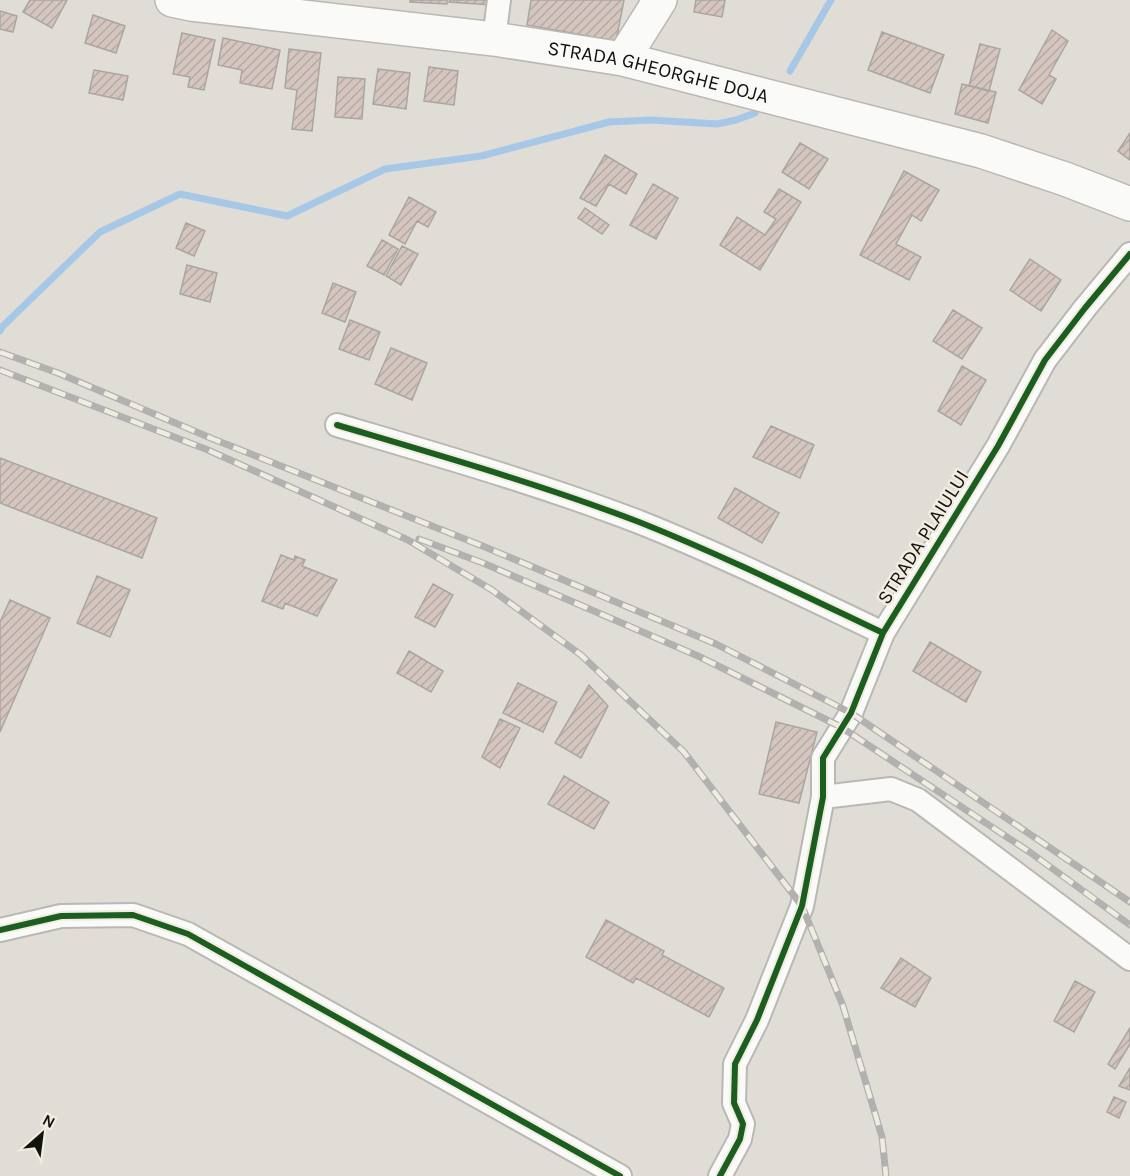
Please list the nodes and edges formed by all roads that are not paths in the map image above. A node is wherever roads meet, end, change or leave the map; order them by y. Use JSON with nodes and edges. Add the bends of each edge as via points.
{"nodes":[{"id":1,"x":499,"y":0,"type":"edge"},
{"id":2,"x":660,"y":0,"type":"edge"},
{"id":3,"x":185,"y":1,"type":"edge"},
{"id":4,"x":494,"y":39,"type":"junction"},
{"id":5,"x":623,"y":58,"type":"junction"},
{"id":6,"x":1130,"y":204,"type":"edge"},
{"id":7,"x":1130,"y":254,"type":"edge"},
{"id":8,"x":336,"y":426,"type":"dead end"},
{"id":9,"x":883,"y":633,"type":"junction"},
{"id":10,"x":823,"y":797,"type":"junction"},
{"id":11,"x":0,"y":930,"type":"edge"},
{"id":12,"x":1130,"y":959,"type":"edge"},
{"id":13,"x":620,"y":1176,"type":"edge"},
{"id":14,"x":720,"y":1176,"type":"edge"}],
"edges":[{"from":1,"to":4,"type":"street"},
{"from":2,"to":5,"type":"main road"},
{"from":3,"to":4,"type":"main road","name":"STRADA GHEORGHE DOJA"},
{"from":4,"to":5,"type":"main road","name":"STRADA GHEORGHE DOJA"},
{"from":5,"to":6,"type":"main road","name":"STRADA GHEORGHE DOJA","via":[[981,151]]},
{"from":7,"to":9,"type":"street","name":"STRADA PLAIULUI","via":[[1045,360],[998,446]]},
{"from":8,"to":9,"type":"street","via":[[453,459],[640,522]]},
{"from":9,"to":10,"type":"street","name":"STRADA PLAIULUI","via":[[851,713],[823,758]]},
{"from":10,"to":12,"type":"street","via":[[891,789],[918,800]]},
{"from":10,"to":14,"type":"street","name":"STRADA PLAIULUI","via":[[802,906],[757,1020],[735,1064],[734,1103],[743,1124],[740,1139]]},
{"from":11,"to":13,"type":"street","via":[[61,916],[133,915],[188,934]]}]}
